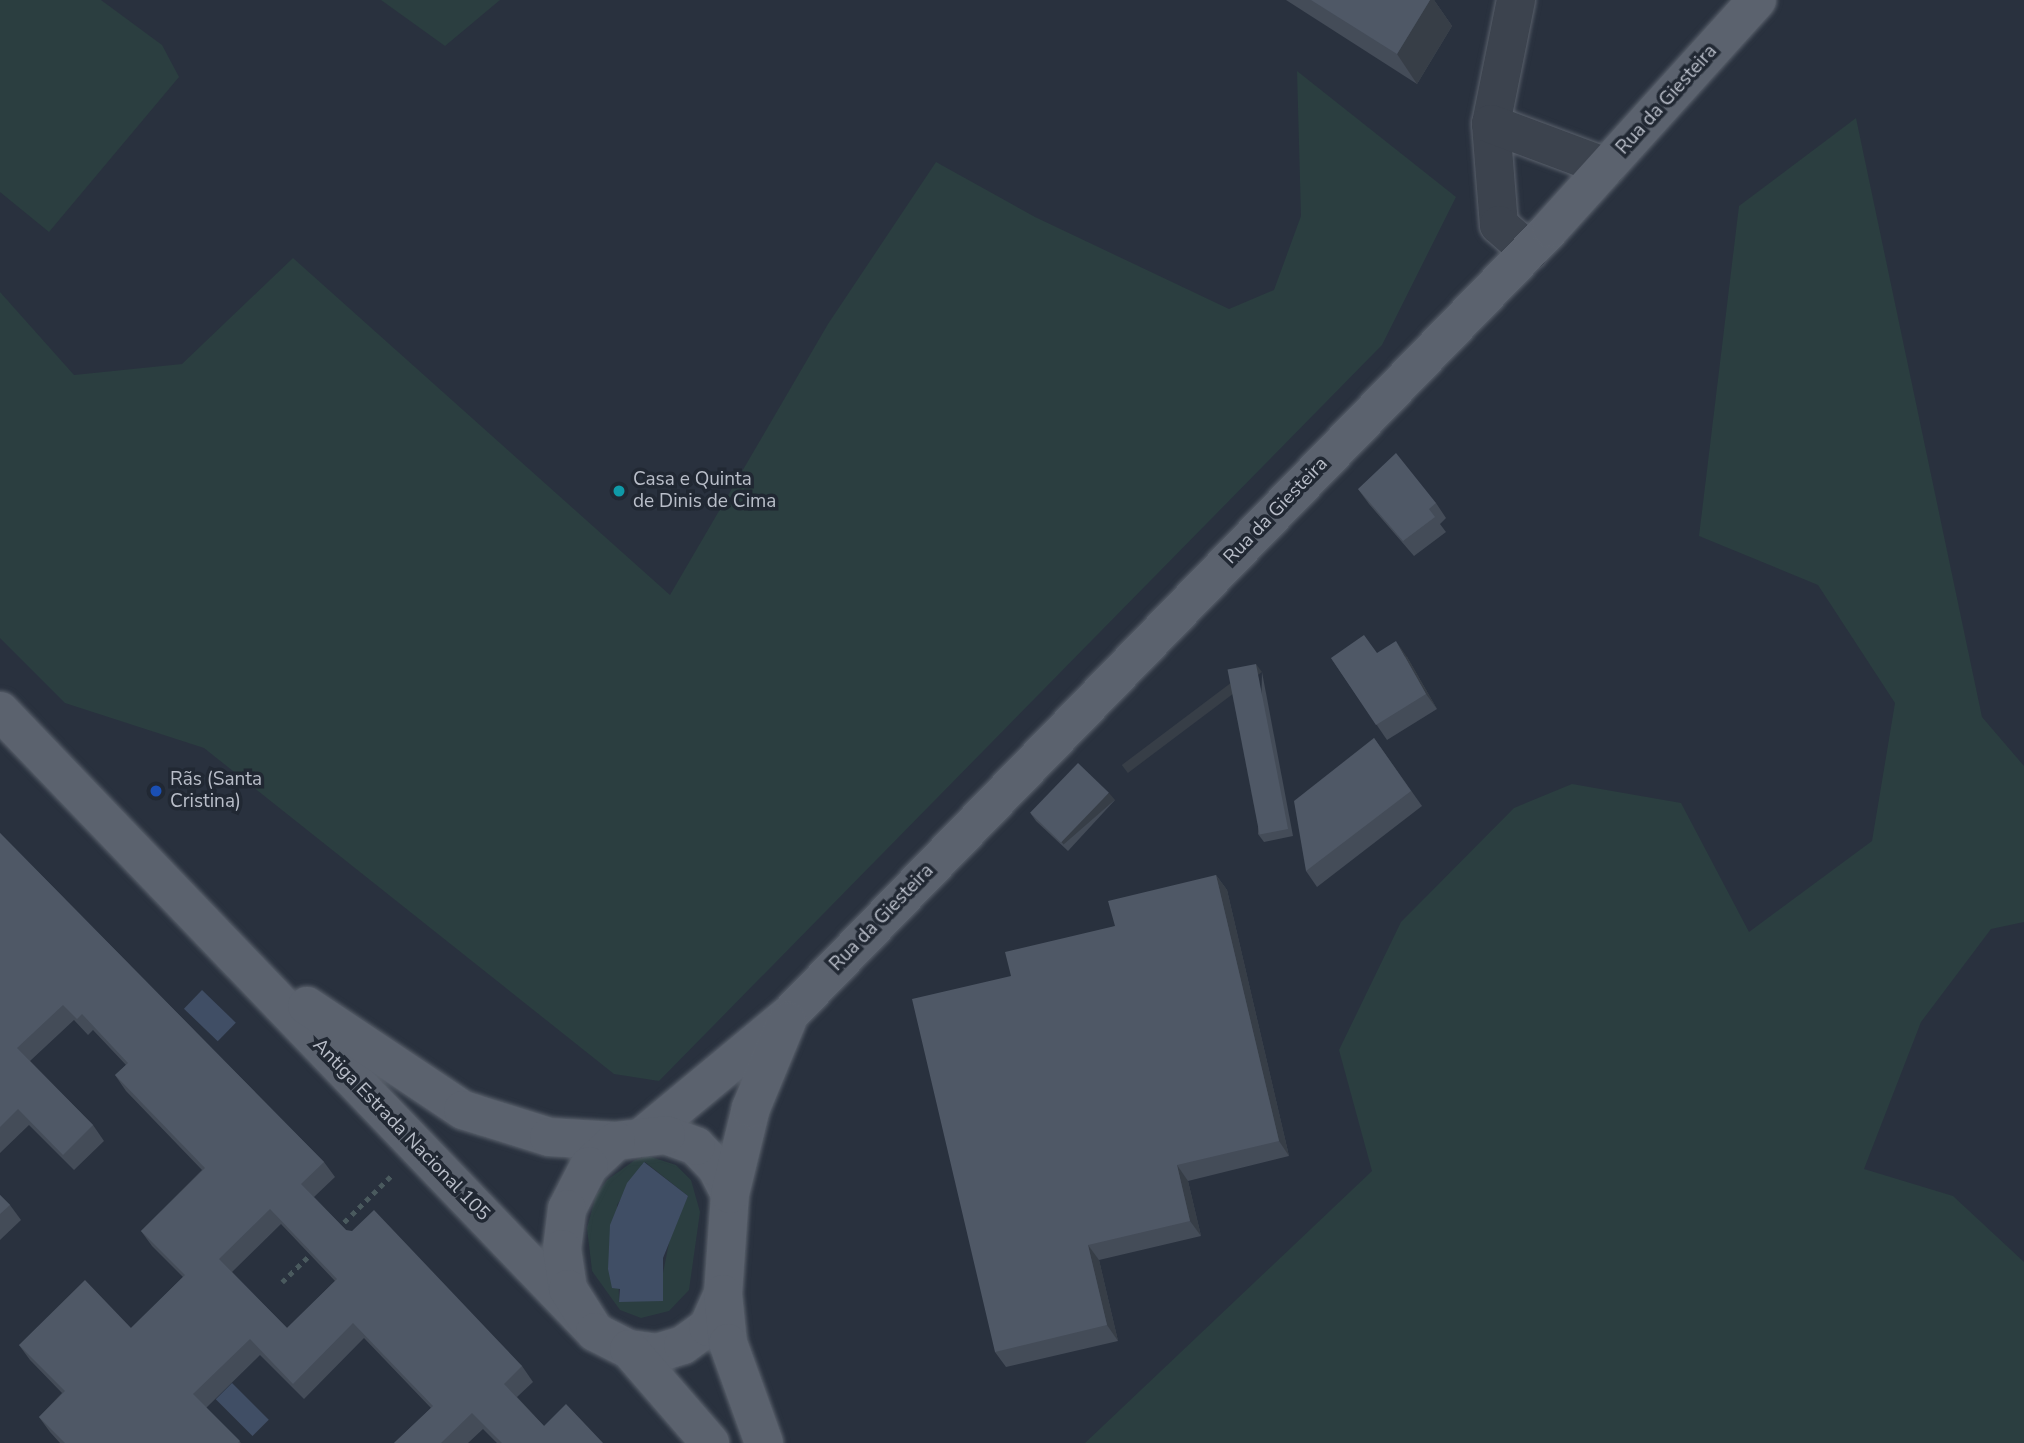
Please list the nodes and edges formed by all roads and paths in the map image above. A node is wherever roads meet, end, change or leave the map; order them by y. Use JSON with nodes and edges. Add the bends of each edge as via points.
{"nodes":[{"id":1,"x":1516,"y":0,"type":"edge"},
{"id":2,"x":1757,"y":0,"type":"edge"},
{"id":3,"x":1491,"y":124,"type":"junction"},
{"id":4,"x":1606,"y":167,"type":"junction"},
{"id":5,"x":1529,"y":251,"type":"junction"},
{"id":6,"x":0,"y":711,"type":"edge"},
{"id":7,"x":207,"y":928,"type":"junction"},
{"id":8,"x":789,"y":1015,"type":"junction"},
{"id":9,"x":630,"y":1138,"type":"junction"},
{"id":10,"x":399,"y":1168,"type":"dead end"},
{"id":11,"x":730,"y":1195,"type":"junction"},
{"id":12,"x":331,"y":1235,"type":"edge"},
{"id":13,"x":321,"y":1244,"type":"edge"},
{"id":14,"x":282,"y":1282,"type":"dead end"},
{"id":15,"x":723,"y":1294,"type":"junction"},
{"id":16,"x":595,"y":1332,"type":"junction"},
{"id":17,"x":629,"y":1349,"type":"junction"},
{"id":18,"x":710,"y":1443,"type":"edge"},
{"id":19,"x":764,"y":1443,"type":"edge"}],
"edges":[{"from":1,"to":3,"type":"street"},
{"from":2,"to":4,"type":"main road","name":"Rua da Giesteira"},
{"from":3,"to":4,"type":"street"},
{"from":3,"to":5,"type":"street","via":[[1499,225]]},
{"from":4,"to":5,"type":"main road","name":"Rua da Giesteira"},
{"from":5,"to":8,"type":"main road","name":"Rua da Giesteira"},
{"from":6,"to":7,"type":"main road","name":"Antiga Estrada Nacional 105"},
{"from":7,"to":9,"type":"main road","name":"Antiga Estrada Nacional 105","via":[[343,1034],[463,1110],[549,1137]]},
{"from":7,"to":16,"type":"main road","name":"Antiga Estrada Nacional 105"},
{"from":8,"to":9,"type":"main road","name":"Rua da Giesteira"},
{"from":8,"to":11,"type":"main road","via":[[751,1108]]},
{"from":9,"to":11,"type":"main road","via":[[666,1135],[696,1146],[716,1167]]},
{"from":9,"to":16,"type":"main road","via":[[589,1166],[567,1209],[562,1249],[568,1289]]},
{"from":10,"to":12,"type":"path"},
{"from":11,"to":15,"type":"main road"},
{"from":13,"to":14,"type":"path"},
{"from":15,"to":17,"type":"main road","via":[[708,1327],[683,1345],[657,1353]]},
{"from":15,"to":19,"type":"main road","via":[[729,1343]]},
{"from":16,"to":17,"type":"main road"},
{"from":17,"to":18,"type":"main road"}]}
